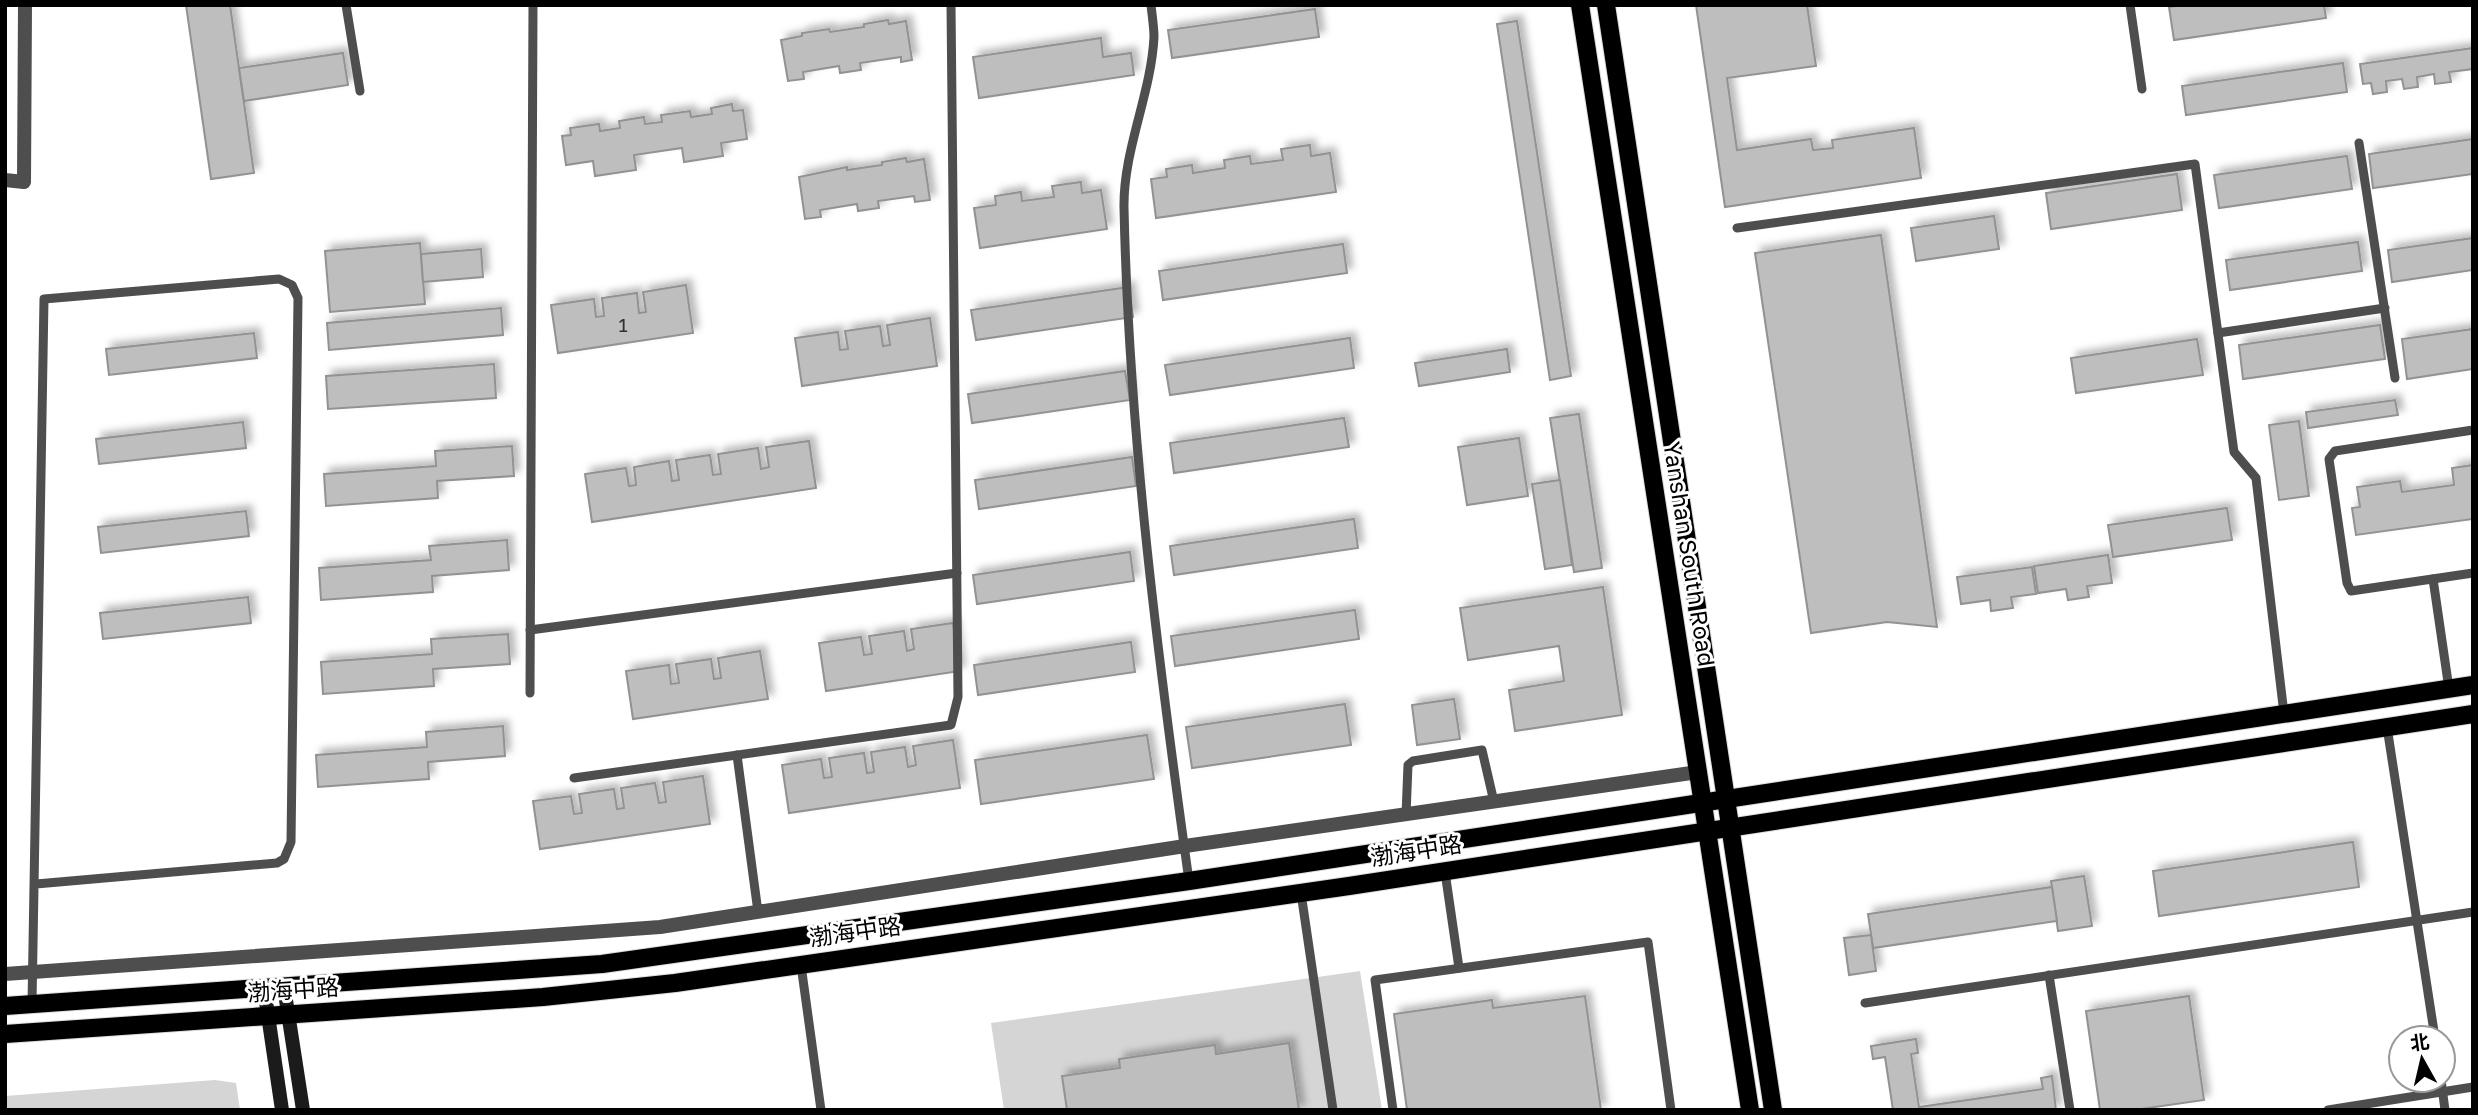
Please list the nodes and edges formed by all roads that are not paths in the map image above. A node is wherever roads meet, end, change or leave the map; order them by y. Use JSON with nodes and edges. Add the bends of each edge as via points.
{"nodes":[{"id":1,"x":25,"y":5,"type":"edge"},
{"id":2,"x":346,"y":5,"type":"edge"},
{"id":3,"x":533,"y":5,"type":"edge"},
{"id":4,"x":951,"y":5,"type":"edge"},
{"id":5,"x":1151,"y":5,"type":"edge"},
{"id":6,"x":1580,"y":5,"type":"edge"},
{"id":7,"x":1606,"y":5,"type":"edge"},
{"id":8,"x":2130,"y":5,"type":"edge"},
{"id":9,"x":2142,"y":89,"type":"dead end"},
{"id":10,"x":360,"y":91,"type":"dead end"},
{"id":11,"x":2359,"y":143,"type":"dead end"},
{"id":12,"x":5,"y":180,"type":"edge"},
{"id":13,"x":1737,"y":228,"type":"dead end"},
{"id":14,"x":2385,"y":308,"type":"junction"},
{"id":15,"x":2218,"y":333,"type":"junction"},
{"id":16,"x":2395,"y":378,"type":"dead end"},
{"id":17,"x":2473,"y":430,"type":"edge"},
{"id":18,"x":957,"y":573,"type":"junction"},
{"id":19,"x":2473,"y":573,"type":"edge"},
{"id":20,"x":2433,"y":579,"type":"junction"},
{"id":21,"x":530,"y":630,"type":"junction"},
{"id":22,"x":2473,"y":685,"type":"edge"},
{"id":23,"x":2449,"y":689,"type":"junction"},
{"id":24,"x":530,"y":693,"type":"dead end"},
{"id":25,"x":2284,"y":714,"type":"junction"},
{"id":26,"x":2473,"y":714,"type":"edge"},
{"id":27,"x":2387,"y":727,"type":"junction"},
{"id":28,"x":737,"y":755,"type":"junction"},
{"id":29,"x":1698,"y":772,"type":"junction"},
{"id":30,"x":574,"y":778,"type":"dead end"},
{"id":31,"x":1726,"y":800,"type":"junction"},
{"id":32,"x":1494,"y":802,"type":"junction"},
{"id":33,"x":1703,"y":804,"type":"junction"},
{"id":34,"x":1406,"y":815,"type":"junction"},
{"id":35,"x":1730,"y":828,"type":"junction"},
{"id":36,"x":1707,"y":831,"type":"junction"},
{"id":37,"x":1185,"y":846,"type":"junction"},
{"id":38,"x":1446,"y":872,"type":"junction"},
{"id":39,"x":1189,"y":881,"type":"junction"},
{"id":40,"x":36,"y":884,"type":"junction"},
{"id":41,"x":1301,"y":893,"type":"junction"},
{"id":42,"x":758,"y":912,"type":"junction"},
{"id":43,"x":2473,"y":912,"type":"edge"},
{"id":44,"x":2418,"y":920,"type":"junction"},
{"id":45,"x":801,"y":965,"type":"junction"},
{"id":46,"x":1459,"y":968,"type":"junction"},
{"id":47,"x":33,"y":972,"type":"junction"},
{"id":48,"x":5,"y":974,"type":"edge"},
{"id":49,"x":2049,"y":975,"type":"junction"},
{"id":50,"x":284,"y":987,"type":"junction"},
{"id":51,"x":264,"y":988,"type":"junction"},
{"id":52,"x":1865,"y":1003,"type":"dead end"},
{"id":53,"x":32,"y":1004,"type":"junction"},
{"id":54,"x":5,"y":1006,"type":"edge"},
{"id":55,"x":288,"y":1014,"type":"junction"},
{"id":56,"x":268,"y":1016,"type":"junction"},
{"id":57,"x":2433,"y":1024,"type":"edge"},
{"id":58,"x":5,"y":1034,"type":"edge"},
{"id":59,"x":2429,"y":1094,"type":"edge"},
{"id":60,"x":282,"y":1110,"type":"edge"},
{"id":61,"x":303,"y":1110,"type":"edge"},
{"id":62,"x":821,"y":1110,"type":"edge"},
{"id":63,"x":1333,"y":1110,"type":"edge"},
{"id":64,"x":1393,"y":1110,"type":"edge"},
{"id":65,"x":1671,"y":1110,"type":"edge"},
{"id":66,"x":1750,"y":1110,"type":"edge"},
{"id":67,"x":1773,"y":1110,"type":"edge"},
{"id":68,"x":2070,"y":1110,"type":"edge"},
{"id":69,"x":2328,"y":1110,"type":"edge"}],
"edges":[{"from":1,"to":12,"type":"street","via":[[24,182]]},
{"from":2,"to":10,"type":"lane"},
{"from":3,"to":21,"type":"lane"},
{"from":4,"to":18,"type":"lane"},
{"from":5,"to":37,"type":"lane","via":[[1154,36],[1126,171],[1124,216],[1135,420],[1161,678]]},
{"from":6,"to":29,"type":"main road","name":"Yanshan South Road"},
{"from":7,"to":31,"type":"main road","name":"Yanshan South Road"},
{"from":8,"to":9,"type":"lane"},
{"from":11,"to":14,"type":"lane"},
{"from":13,"to":15,"type":"lane","via":[[2195,164]]},
{"from":14,"to":15,"type":"lane"},
{"from":14,"to":16,"type":"lane"},
{"from":15,"to":25,"type":"lane","via":[[2234,452],[2256,478]]},
{"from":17,"to":20,"type":"lane","via":[[2336,451],[2329,458],[2351,591]]},
{"from":18,"to":21,"type":"lane"},
{"from":18,"to":28,"type":"lane","via":[[958,697],[951,725]]},
{"from":19,"to":20,"type":"lane"},
{"from":20,"to":23,"type":"lane"},
{"from":21,"to":24,"type":"lane"},
{"from":22,"to":23,"type":"main road","name":"渤海中路"},
{"from":23,"to":25,"type":"main road","name":"渤海中路"},
{"from":25,"to":31,"type":"main road","name":"渤海中路"},
{"from":26,"to":27,"type":"main road","name":"渤海中路"},
{"from":27,"to":35,"type":"main road","name":"渤海中路"},
{"from":27,"to":44,"type":"lane"},
{"from":28,"to":30,"type":"lane"},
{"from":28,"to":42,"type":"lane"},
{"from":29,"to":32,"type":"street"},
{"from":29,"to":33,"type":"main road","name":"Yanshan South Road"},
{"from":31,"to":33,"type":"main road","name":"渤海中路"},
{"from":31,"to":35,"type":"main road","name":"Yanshan South Road"},
{"from":32,"to":34,"type":"street"},
{"from":32,"to":34,"type":"lane","via":[[1482,750],[1408,765]]},
{"from":33,"to":36,"type":"main road","name":"Yanshan South Road"},
{"from":33,"to":39,"type":"main road","name":"渤海中路"},
{"from":34,"to":37,"type":"street"},
{"from":35,"to":36,"type":"main road","name":"渤海中路"},
{"from":35,"to":67,"type":"main road","name":"Yanshan South Road"},
{"from":36,"to":38,"type":"main road","name":"渤海中路"},
{"from":36,"to":66,"type":"main road","name":"Yanshan South Road"},
{"from":37,"to":39,"type":"lane"},
{"from":37,"to":42,"type":"street"},
{"from":38,"to":41,"type":"main road","name":"渤海中路"},
{"from":38,"to":46,"type":"lane"},
{"from":39,"to":50,"type":"main road","name":"渤海中路","via":[[601,964]]},
{"from":40,"to":40,"type":"lane","via":[[277,863],[284,859],[291,842],[298,298],[292,285],[279,279],[44,299]]},
{"from":40,"to":47,"type":"lane"},
{"from":41,"to":45,"type":"main road","name":"渤海中路"},
{"from":41,"to":63,"type":"lane"},
{"from":42,"to":47,"type":"street","via":[[601,932]]},
{"from":43,"to":44,"type":"lane"},
{"from":44,"to":49,"type":"lane"},
{"from":44,"to":57,"type":"lane"},
{"from":45,"to":55,"type":"main road","name":"渤海中路","via":[[604,992]]},
{"from":45,"to":62,"type":"lane"},
{"from":46,"to":64,"type":"lane","via":[[1375,980]]},
{"from":46,"to":65,"type":"lane","via":[[1648,942]]},
{"from":47,"to":48,"type":"street"},
{"from":47,"to":53,"type":"lane"},
{"from":49,"to":52,"type":"lane"},
{"from":49,"to":68,"type":"lane"},
{"from":50,"to":51,"type":"main road","name":"渤海中路"},
{"from":50,"to":55,"type":"main road"},
{"from":51,"to":53,"type":"main road","name":"渤海中路"},
{"from":51,"to":56,"type":"main road"},
{"from":53,"to":54,"type":"main road","name":"渤海中路"},
{"from":55,"to":56,"type":"main road","name":"渤海中路"},
{"from":55,"to":61,"type":"main road"},
{"from":56,"to":58,"type":"main road","name":"渤海中路"},
{"from":56,"to":60,"type":"main road"},
{"from":59,"to":69,"type":"lane"}]}
